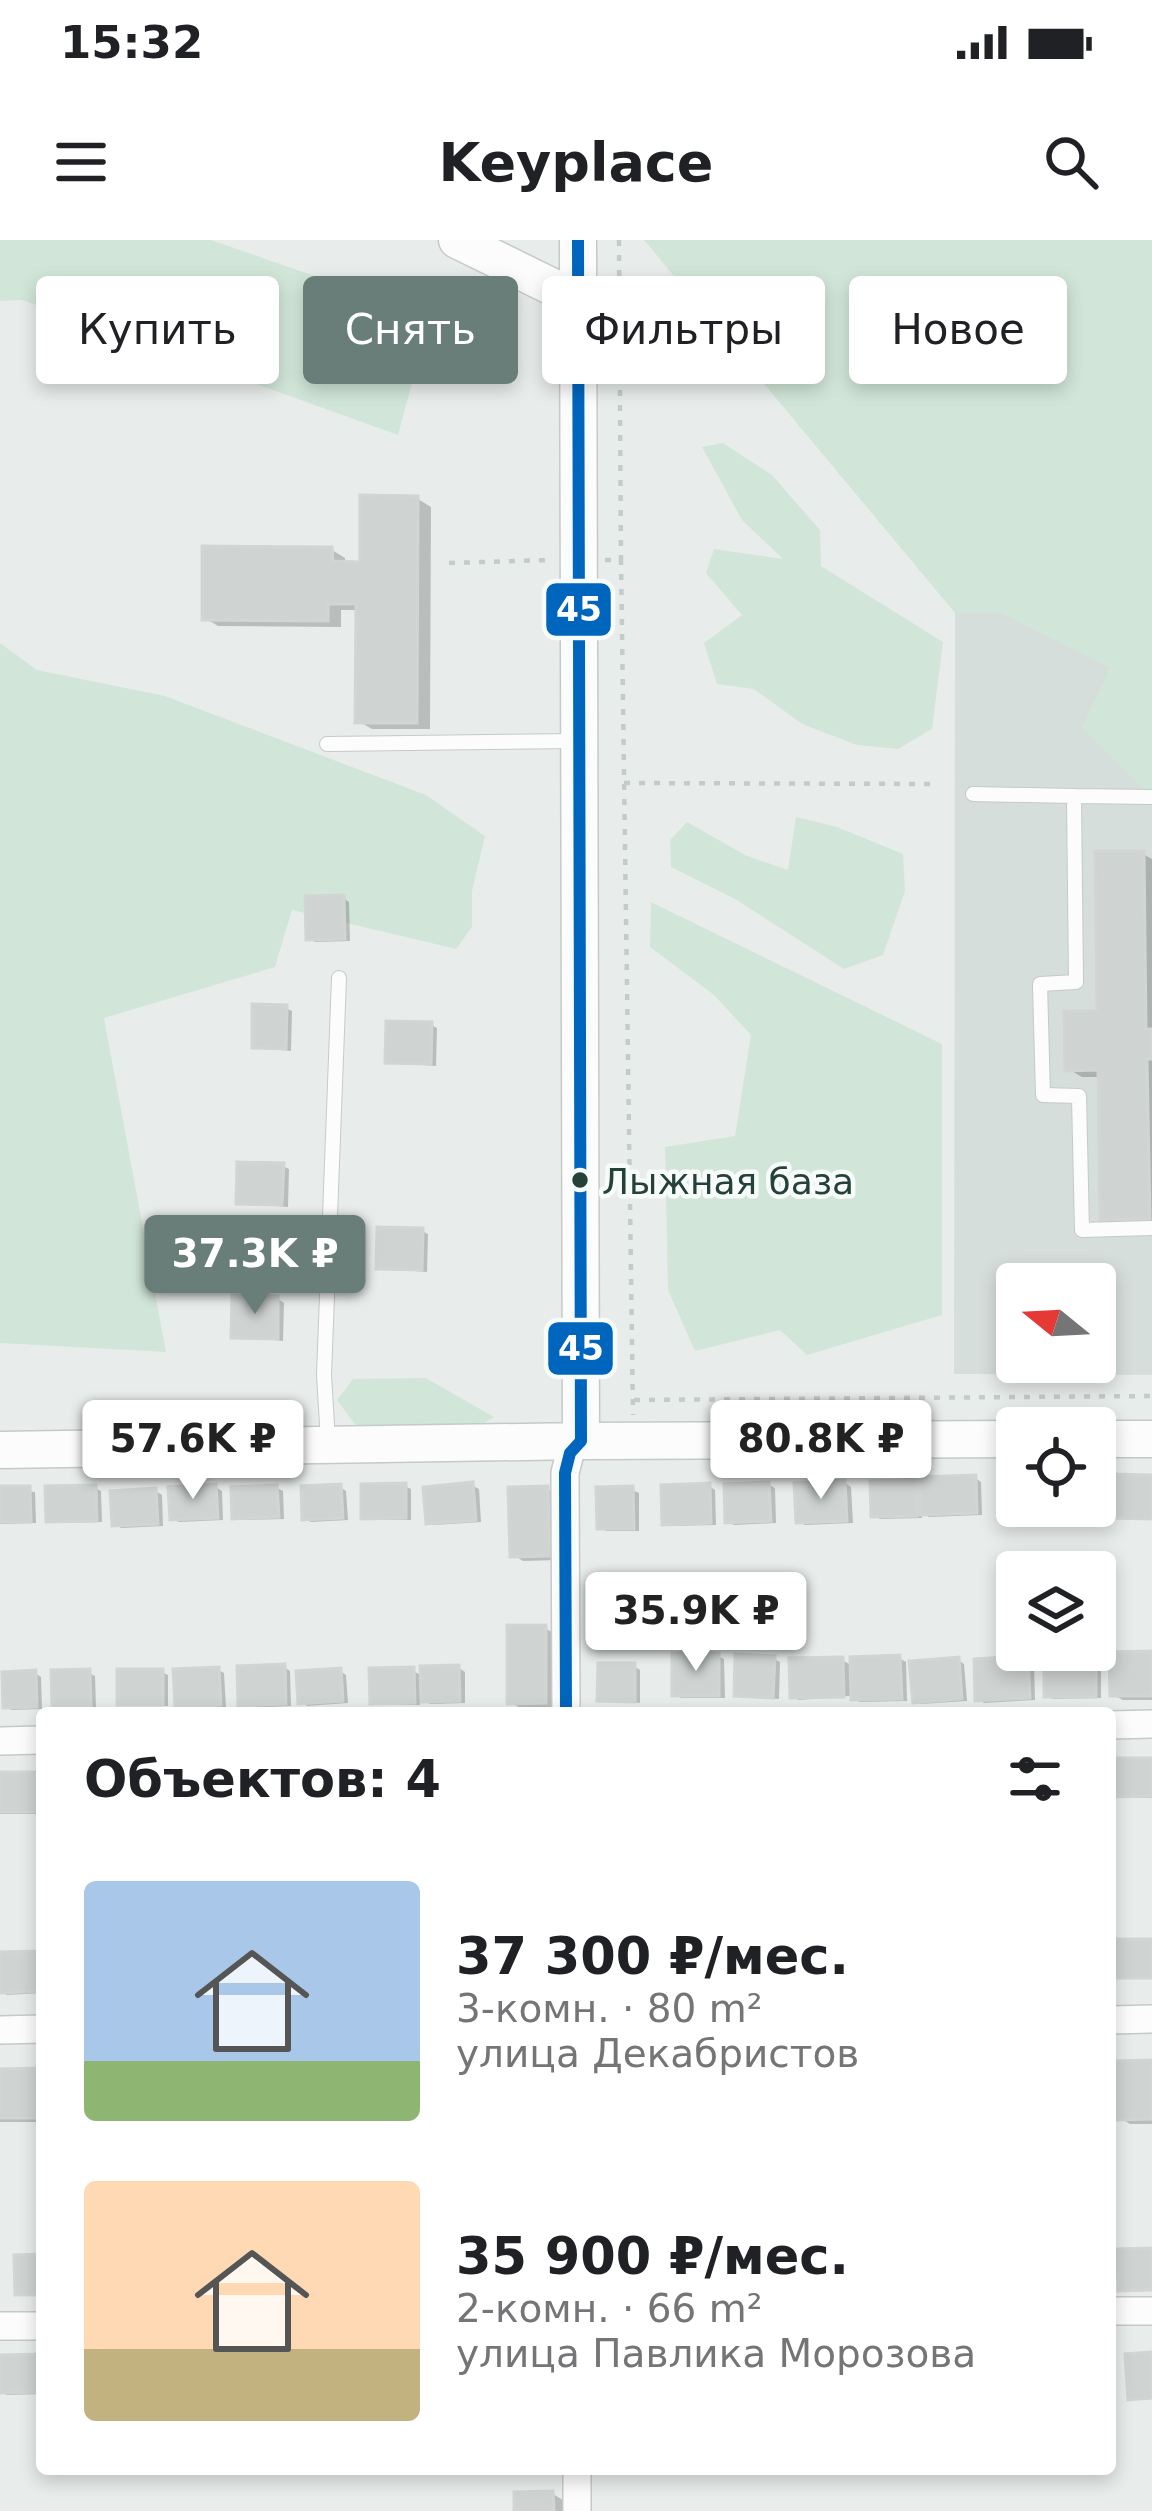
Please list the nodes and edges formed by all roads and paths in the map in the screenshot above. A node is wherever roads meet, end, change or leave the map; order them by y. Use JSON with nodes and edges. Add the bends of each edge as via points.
{"nodes":[{"id":1,"x":458,"y":240,"type":"edge"},
{"id":2,"x":578,"y":240,"type":"edge"},
{"id":3,"x":620,"y":240,"type":"edge"},
{"id":4,"x":579,"y":276,"type":"edge"},
{"id":5,"x":542,"y":282,"type":"edge"},
{"id":6,"x":579,"y":384,"type":"edge"},
{"id":7,"x":580,"y":559,"type":"junction"},
{"id":8,"x":621,"y":560,"type":"junction"},
{"id":9,"x":449,"y":563,"type":"dead end"},
{"id":10,"x":581,"y":741,"type":"junction"},
{"id":11,"x":327,"y":744,"type":"dead end"},
{"id":12,"x":624,"y":783,"type":"junction"},
{"id":13,"x":936,"y":784,"type":"dead end"},
{"id":14,"x":973,"y":794,"type":"dead end"},
{"id":15,"x":1074,"y":796,"type":"junction"},
{"id":16,"x":1152,"y":797,"type":"edge"},
{"id":17,"x":339,"y":978,"type":"dead end"},
{"id":18,"x":1152,"y":1228,"type":"edge"},
{"id":19,"x":1152,"y":1396,"type":"edge"},
{"id":20,"x":634,"y":1400,"type":"junction"},
{"id":21,"x":996,"y":1439,"type":"edge"},
{"id":22,"x":1116,"y":1439,"type":"edge"},
{"id":23,"x":1152,"y":1439,"type":"edge"},
{"id":24,"x":581,"y":1441,"type":"junction"},
{"id":25,"x":633,"y":1441,"type":"junction"},
{"id":26,"x":328,"y":1445,"type":"junction"},
{"id":27,"x":0,"y":1450,"type":"edge"},
{"id":28,"x":566,"y":1707,"type":"edge"},
{"id":29,"x":1152,"y":1724,"type":"edge"},
{"id":30,"x":1116,"y":1725,"type":"edge"},
{"id":31,"x":36,"y":1740,"type":"edge"},
{"id":32,"x":0,"y":1741,"type":"edge"},
{"id":33,"x":1116,"y":2020,"type":"edge"},
{"id":34,"x":1152,"y":2020,"type":"edge"},
{"id":35,"x":0,"y":2030,"type":"edge"},
{"id":36,"x":36,"y":2030,"type":"edge"},
{"id":37,"x":1152,"y":2311,"type":"edge"},
{"id":38,"x":1116,"y":2312,"type":"edge"},
{"id":39,"x":0,"y":2326,"type":"edge"},
{"id":40,"x":36,"y":2326,"type":"edge"},
{"id":41,"x":577,"y":2475,"type":"edge"},
{"id":42,"x":577,"y":2511,"type":"edge"}],
"edges":[{"from":1,"to":5,"type":"street"},
{"from":2,"to":4,"type":"street"},
{"from":3,"to":8,"type":"path"},
{"from":6,"to":7,"type":"street"},
{"from":7,"to":8,"type":"path"},
{"from":7,"to":9,"type":"path"},
{"from":7,"to":10,"type":"street"},
{"from":8,"to":12,"type":"path"},
{"from":10,"to":11,"type":"lane"},
{"from":10,"to":24,"type":"street"},
{"from":12,"to":13,"type":"path"},
{"from":12,"to":20,"type":"path"},
{"from":14,"to":15,"type":"lane"},
{"from":15,"to":16,"type":"lane"},
{"from":15,"to":18,"type":"lane","via":[[1076,982],[1040,984],[1043,1095],[1079,1096],[1082,1230]]},
{"from":17,"to":26,"type":"lane"},
{"from":19,"to":20,"type":"path"},
{"from":20,"to":25,"type":"path"},
{"from":21,"to":25,"type":"street"},
{"from":22,"to":23,"type":"street"},
{"from":24,"to":25,"type":"street"},
{"from":24,"to":26,"type":"street"},
{"from":24,"to":28,"type":"street","via":[[566,1472]]},
{"from":26,"to":27,"type":"street"},
{"from":29,"to":30,"type":"street"},
{"from":31,"to":32,"type":"street"},
{"from":33,"to":34,"type":"street"},
{"from":35,"to":36,"type":"street"},
{"from":37,"to":38,"type":"street"},
{"from":39,"to":40,"type":"street"},
{"from":41,"to":42,"type":"street"}]}
